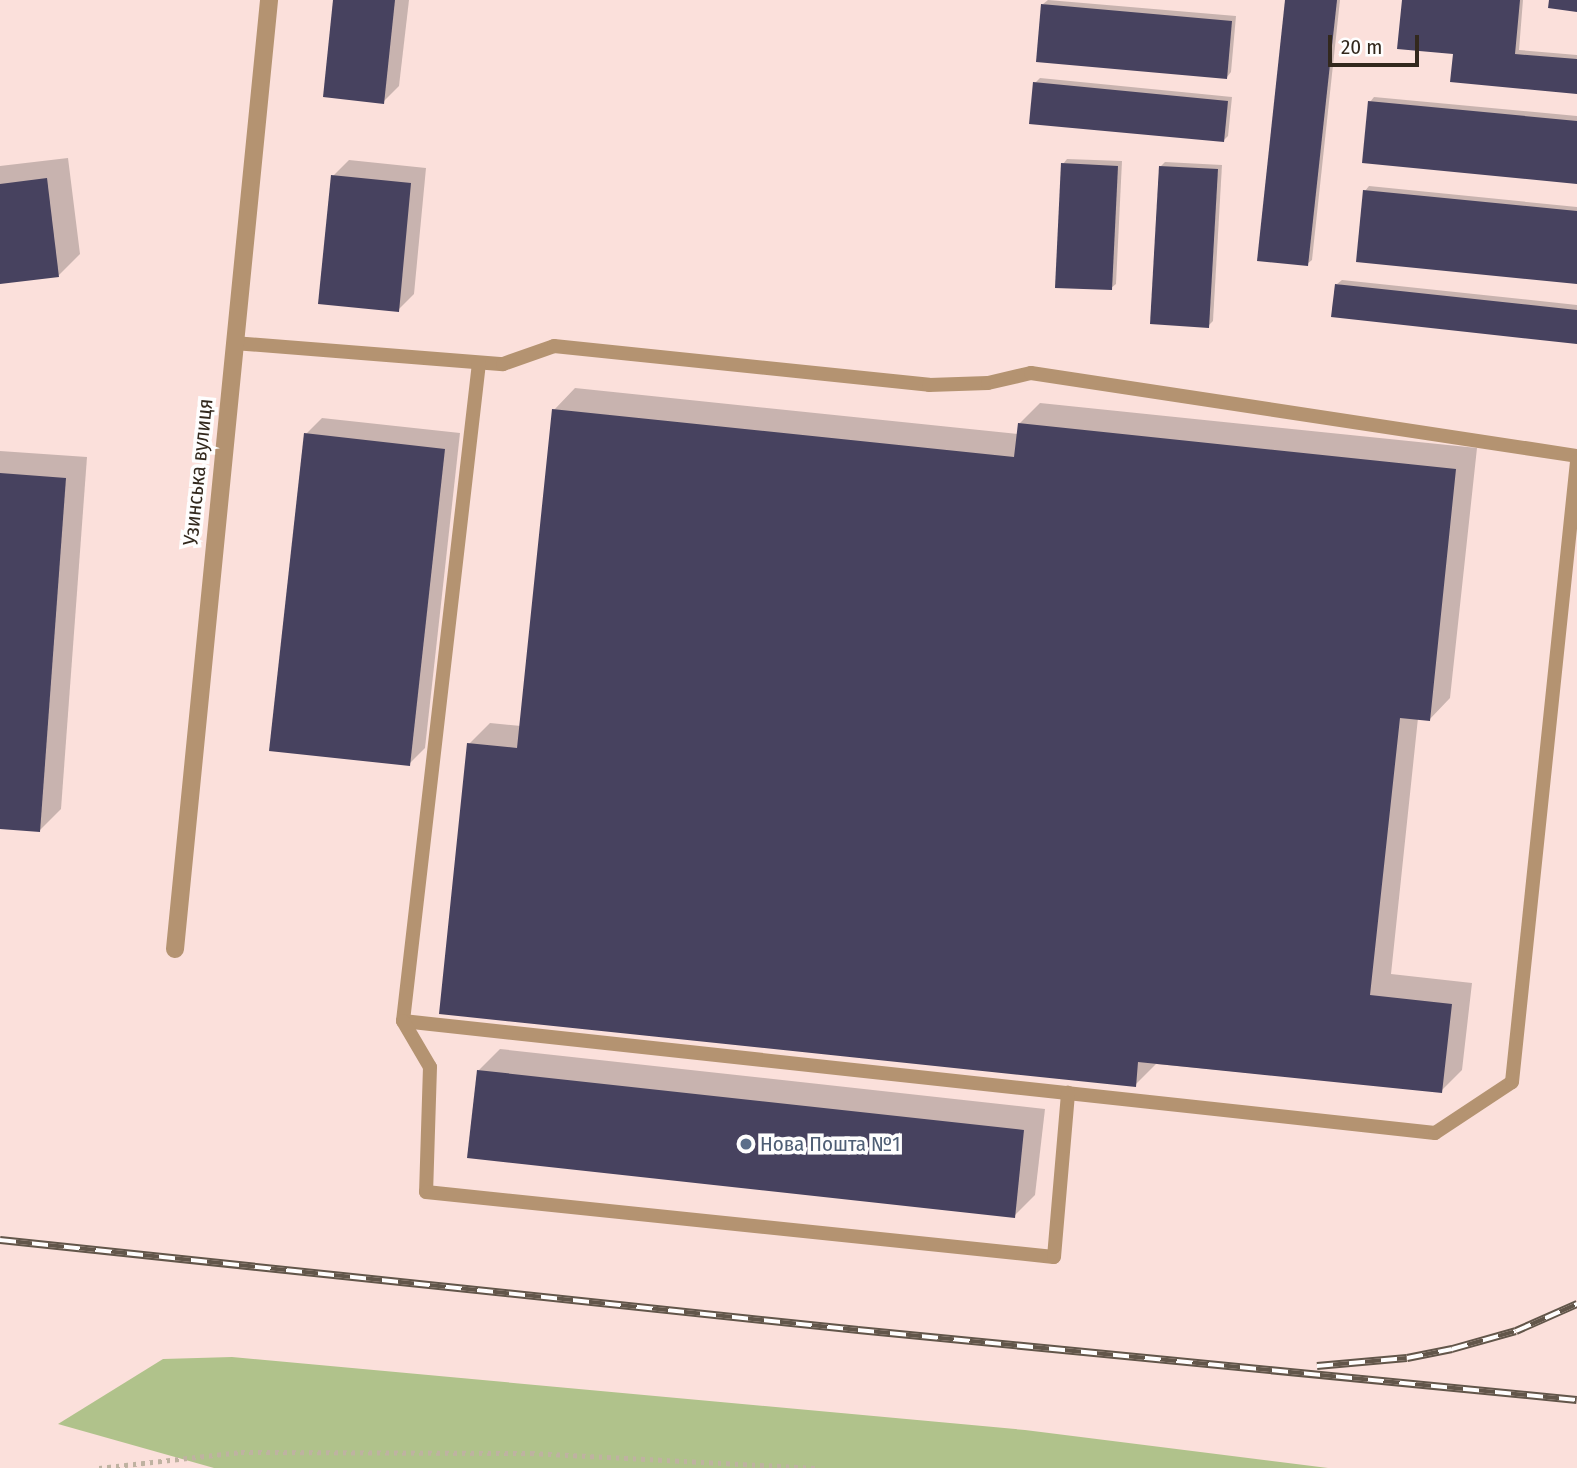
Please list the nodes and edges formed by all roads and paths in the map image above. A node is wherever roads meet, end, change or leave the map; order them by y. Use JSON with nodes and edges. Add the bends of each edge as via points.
{"nodes":[{"id":1,"x":269,"y":0,"type":"edge"},
{"id":2,"x":234,"y":343,"type":"junction"},
{"id":3,"x":479,"y":363,"type":"junction"},
{"id":4,"x":1577,"y":458,"type":"edge"},
{"id":5,"x":174,"y":949,"type":"dead end"},
{"id":6,"x":403,"y":1021,"type":"junction"},
{"id":7,"x":1068,"y":1093,"type":"junction"},
{"id":8,"x":99,"y":1468,"type":"edge"},
{"id":9,"x":820,"y":1468,"type":"edge"}],
"edges":[{"from":1,"to":2,"type":"street","name":"Узинська вулиця"},
{"from":2,"to":3,"type":"lane"},
{"from":2,"to":5,"type":"street","name":"Узинська вулиця"},
{"from":3,"to":4,"type":"lane","via":[[503,364],[554,346],[929,385],[988,383],[1031,373]]},
{"from":3,"to":6,"type":"lane"},
{"from":4,"to":7,"type":"lane","via":[[1512,1082],[1435,1133]]},
{"from":6,"to":7,"type":"lane"},
{"from":6,"to":7,"type":"lane","via":[[430,1067],[426,1192],[1054,1257]]},
{"from":8,"to":9,"type":"path","via":[[241,1452],[531,1453]]}]}
